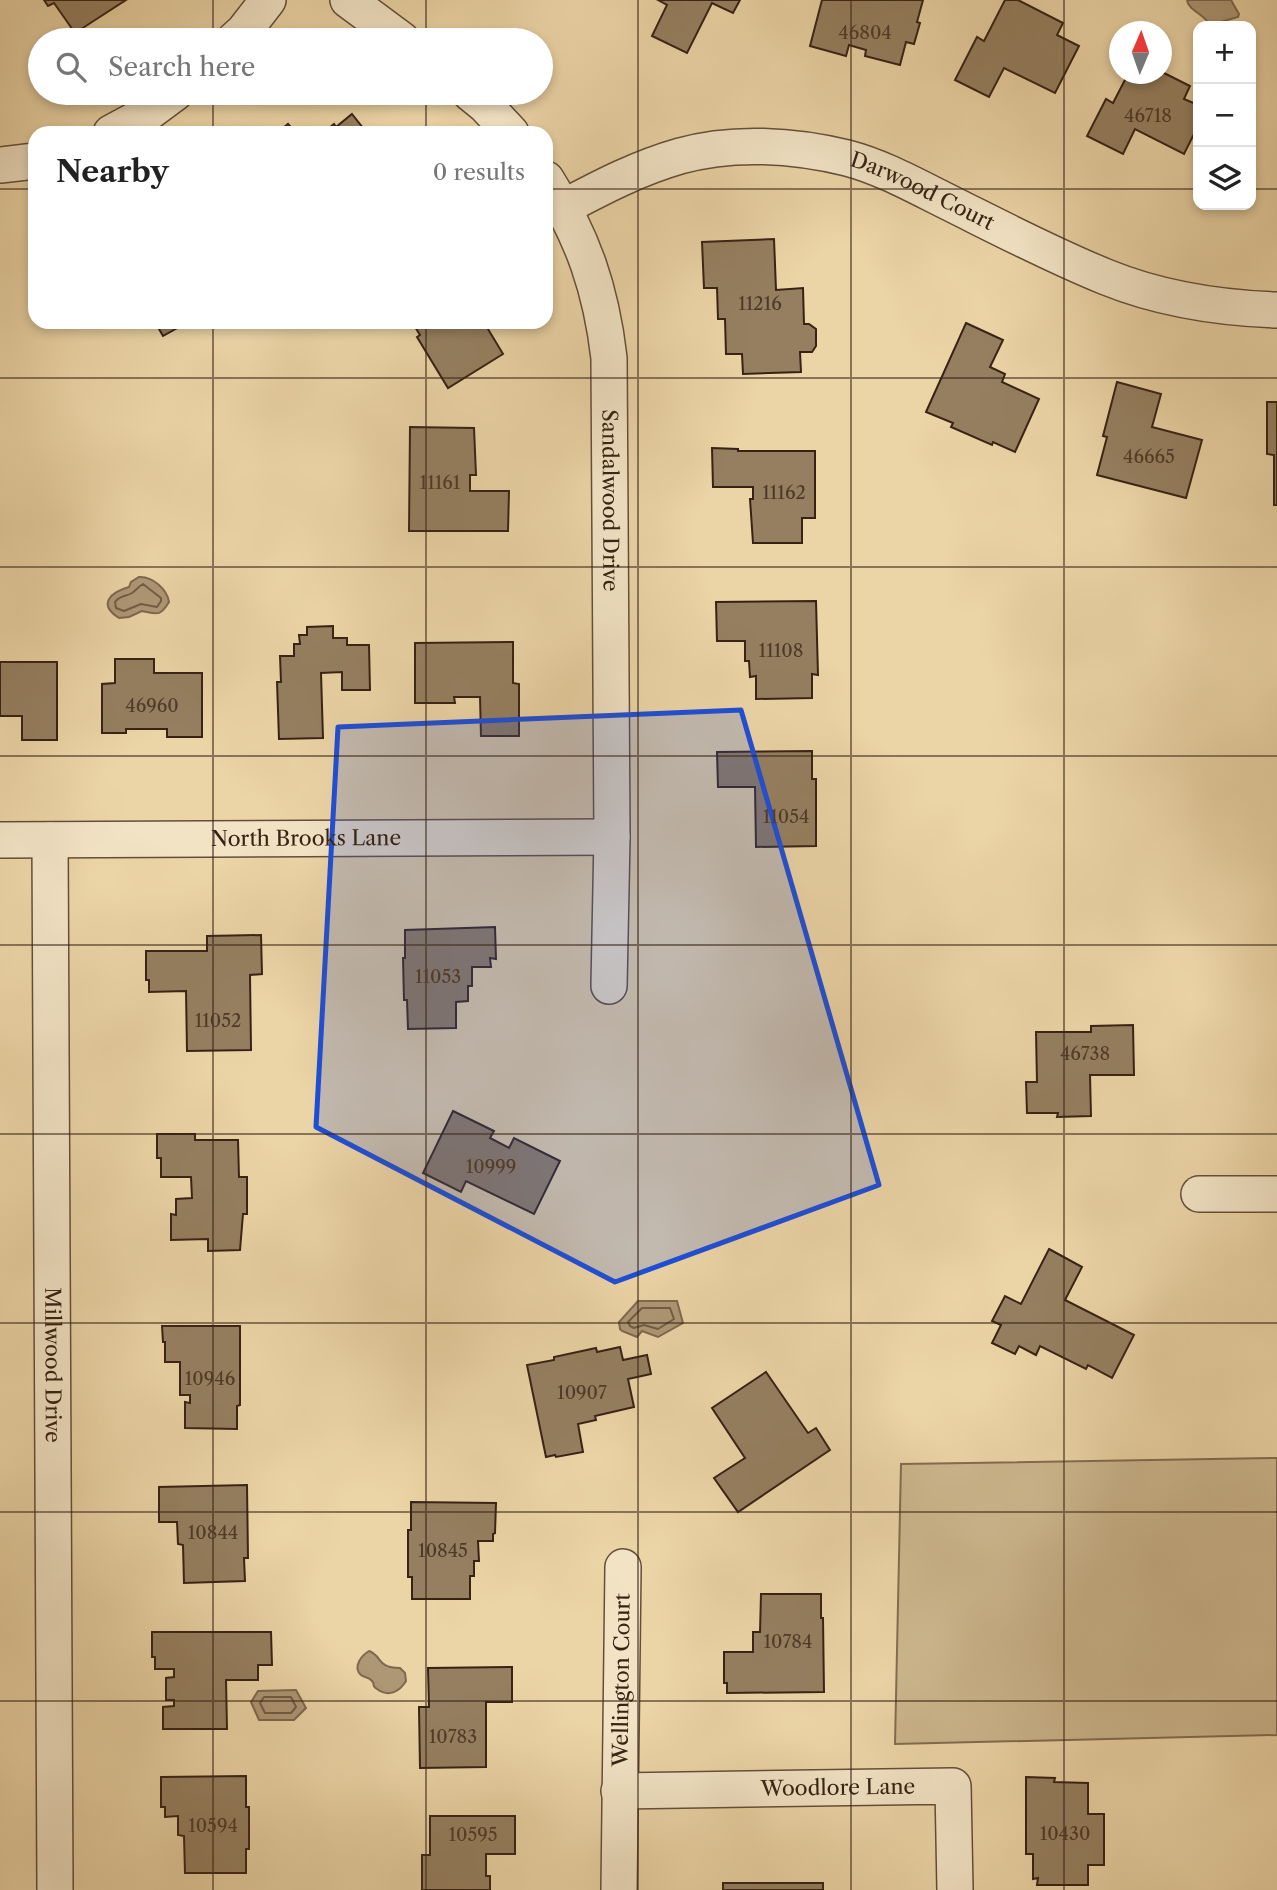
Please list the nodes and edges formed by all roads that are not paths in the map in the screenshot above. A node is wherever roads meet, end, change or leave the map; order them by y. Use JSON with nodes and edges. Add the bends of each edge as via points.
{"nodes":[{"id":1,"x":268,"y":0,"type":"edge"},
{"id":2,"x":348,"y":0,"type":"edge"},
{"id":3,"x":246,"y":28,"type":"edge"},
{"id":4,"x":386,"y":28,"type":"edge"},
{"id":5,"x":159,"y":105,"type":"edge"},
{"id":6,"x":485,"y":105,"type":"edge"},
{"id":7,"x":124,"y":126,"type":"edge"},
{"id":8,"x":505,"y":126,"type":"edge"},
{"id":9,"x":28,"y":162,"type":"edge"},
{"id":10,"x":0,"y":165,"type":"edge"},
{"id":11,"x":555,"y":193,"type":"edge"},
{"id":12,"x":1277,"y":310,"type":"edge"},
{"id":13,"x":612,"y":837,"type":"junction"},
{"id":14,"x":0,"y":840,"type":"edge"},
{"id":15,"x":50,"y":840,"type":"junction"},
{"id":16,"x":609,"y":986,"type":"dead end"},
{"id":17,"x":1199,"y":1194,"type":"dead end"},
{"id":18,"x":1277,"y":1194,"type":"edge"},
{"id":19,"x":622,"y":1567,"type":"dead end"},
{"id":20,"x":619,"y":1791,"type":"junction"},
{"id":21,"x":55,"y":1890,"type":"edge"},
{"id":22,"x":619,"y":1890,"type":"edge"},
{"id":23,"x":955,"y":1890,"type":"edge"}],
"edges":[{"from":1,"to":3,"type":"street"},
{"from":2,"to":4,"type":"street"},
{"from":5,"to":7,"type":"street"},
{"from":6,"to":8,"type":"street"},
{"from":9,"to":10,"type":"street"},
{"from":11,"to":12,"type":"street","name":"Darwood Court","via":[[714,149],[804,149],[891,173],[1108,278],[1204,303]]},
{"from":11,"to":13,"type":"street","name":"Sandalwood Drive","via":[[594,278],[609,358]]},
{"from":13,"to":15,"type":"street","name":"North Brooks Lane"},
{"from":13,"to":16,"type":"street","name":"Sandalwood Drive"},
{"from":14,"to":15,"type":"street","name":"North Brooks Lane"},
{"from":15,"to":21,"type":"street","name":"Millwood Drive"},
{"from":17,"to":18,"type":"street"},
{"from":19,"to":20,"type":"street","name":"Wellington Court"},
{"from":20,"to":22,"type":"street","name":"Wellington Court"},
{"from":20,"to":23,"type":"street","name":"Woodlore Lane","via":[[953,1786]]}]}
